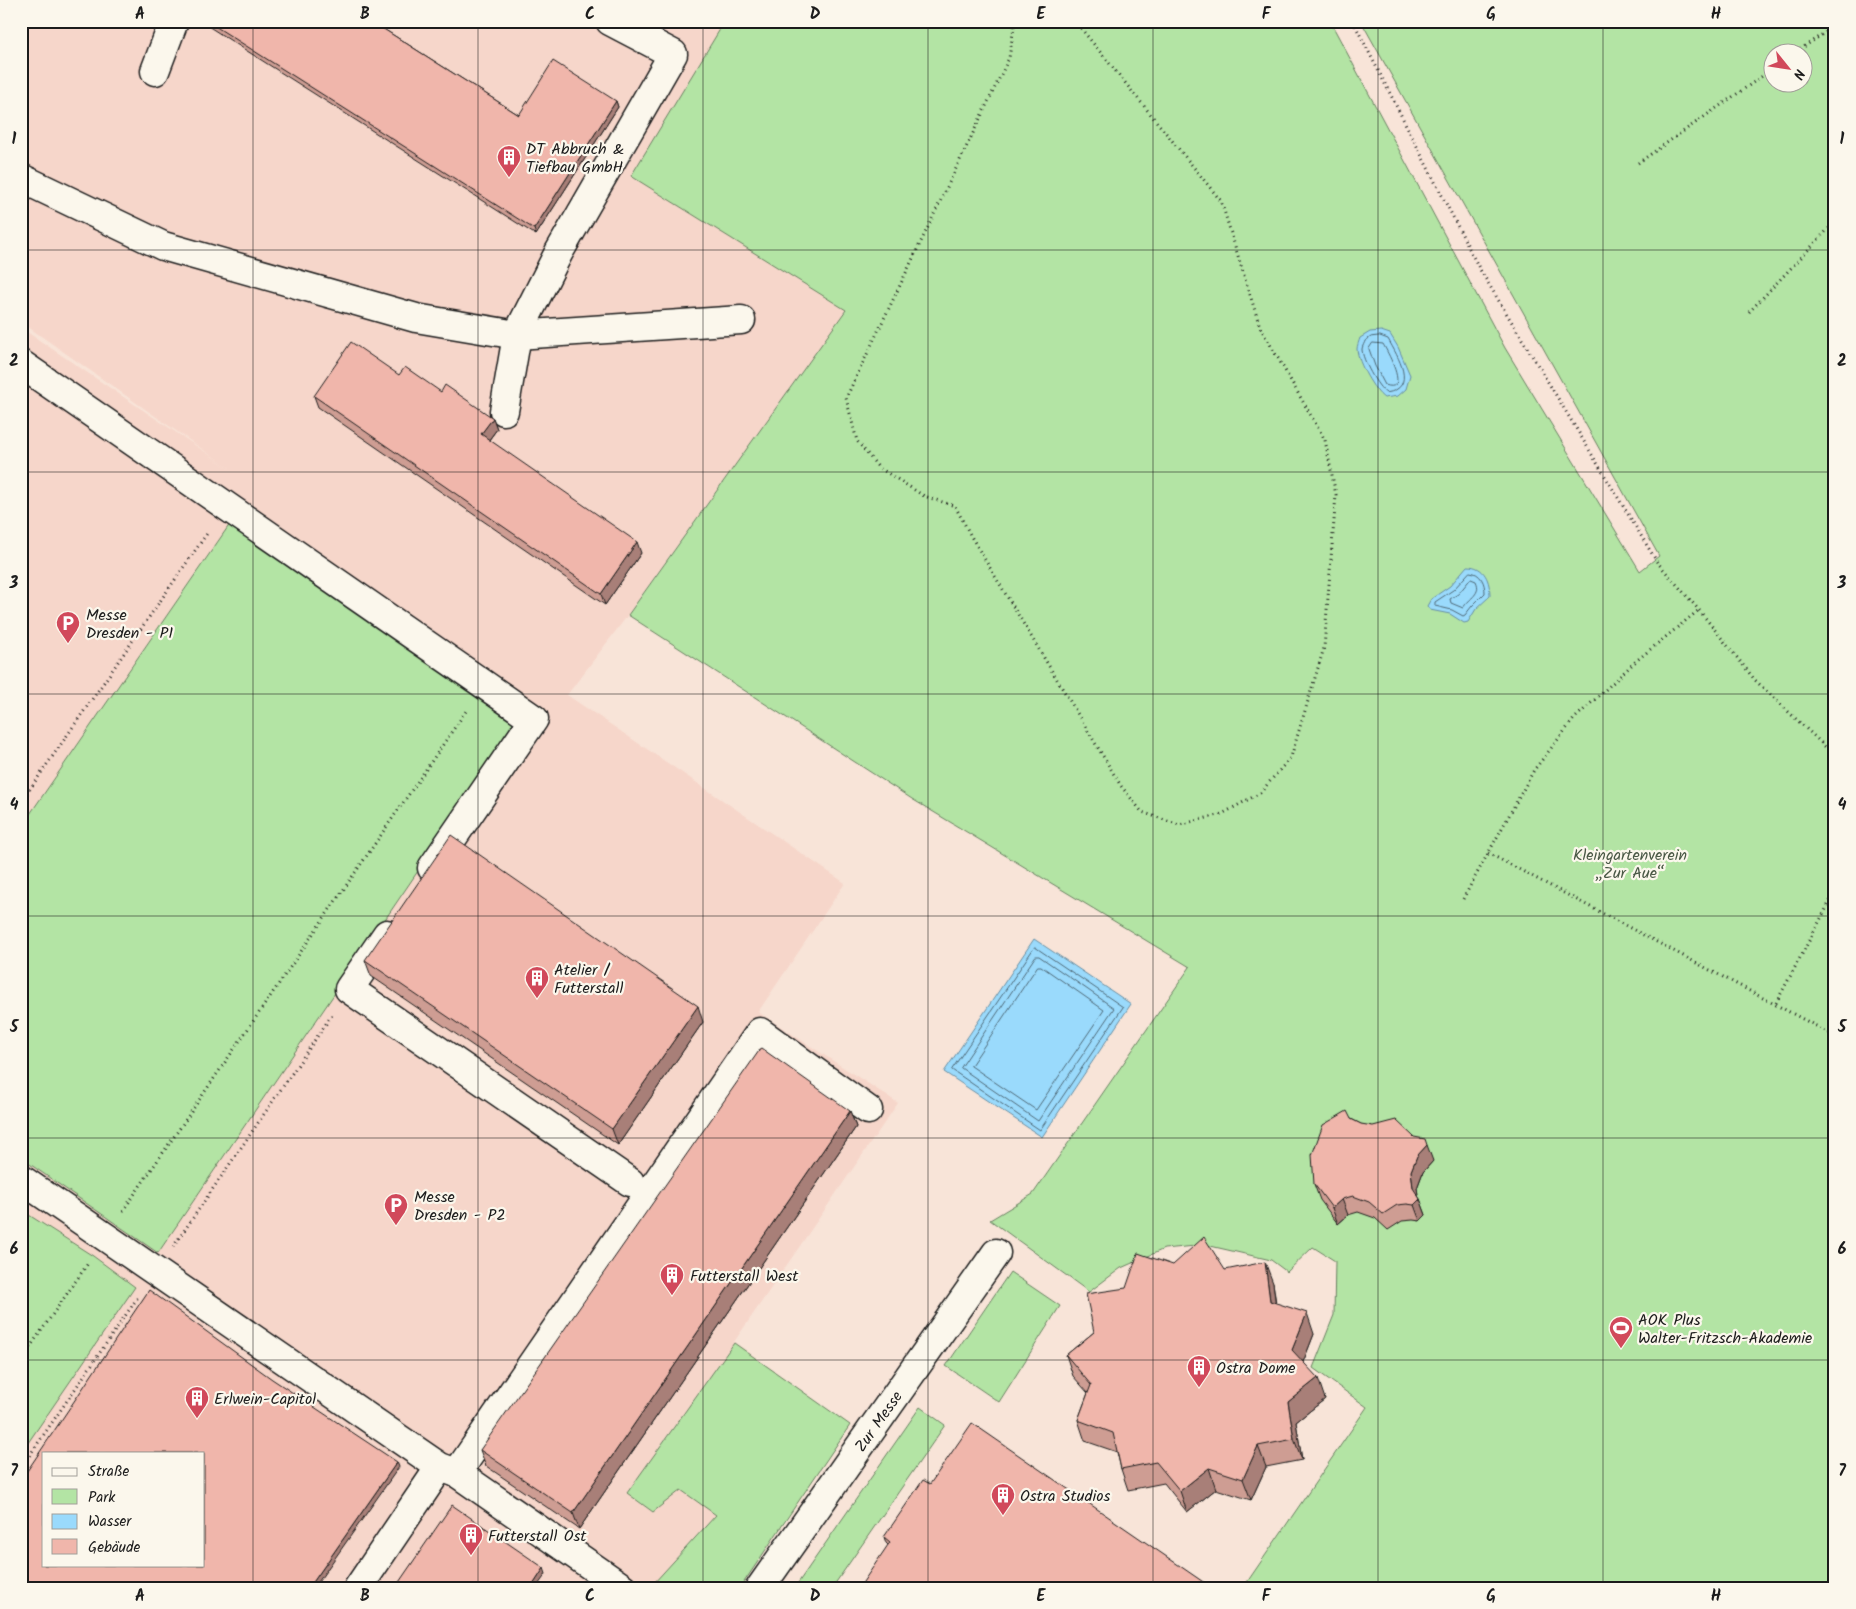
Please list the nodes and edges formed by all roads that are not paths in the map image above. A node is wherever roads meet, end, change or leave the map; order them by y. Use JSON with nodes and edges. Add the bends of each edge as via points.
{"nodes":[{"id":1,"x":174,"y":21,"type":"edge"},
{"id":2,"x":610,"y":21,"type":"edge"},
{"id":3,"x":650,"y":30,"type":"edge"},
{"id":4,"x":155,"y":70,"type":"dead end"},
{"id":5,"x":21,"y":178,"type":"edge"},
{"id":6,"x":741,"y":320,"type":"dead end"},
{"id":7,"x":517,"y":335,"type":"junction"},
{"id":8,"x":21,"y":364,"type":"edge"},
{"id":9,"x":504,"y":411,"type":"dead end"},
{"id":10,"x":416,"y":891,"type":"edge"},
{"id":11,"x":400,"y":916,"type":"edge"},
{"id":12,"x":868,"y":1110,"type":"dead end"},
{"id":13,"x":21,"y":1179,"type":"edge"},
{"id":14,"x":630,"y":1182,"type":"dead end"},
{"id":15,"x":996,"y":1253,"type":"dead end"},
{"id":16,"x":448,"y":1470,"type":"junction"},
{"id":17,"x":358,"y":1588,"type":"edge"},
{"id":18,"x":623,"y":1588,"type":"edge"},
{"id":19,"x":760,"y":1588,"type":"edge"}],
"edges":[{"from":1,"to":4,"type":"lane"},
{"from":2,"to":3,"type":"lane"},
{"from":3,"to":7,"type":"lane","via":[[673,54],[559,252]]},
{"from":5,"to":7,"type":"lane","via":[[163,246],[416,318]]},
{"from":6,"to":7,"type":"lane"},
{"from":7,"to":9,"type":"lane"},
{"from":8,"to":10,"type":"lane","via":[[534,719]]},
{"from":11,"to":14,"type":"lane","via":[[349,990]]},
{"from":12,"to":16,"type":"lane","via":[[760,1032]]},
{"from":13,"to":16,"type":"lane"},
{"from":15,"to":19,"type":"lane","name":"Zur Messe"},
{"from":16,"to":17,"type":"lane"},
{"from":16,"to":18,"type":"lane"}]}
